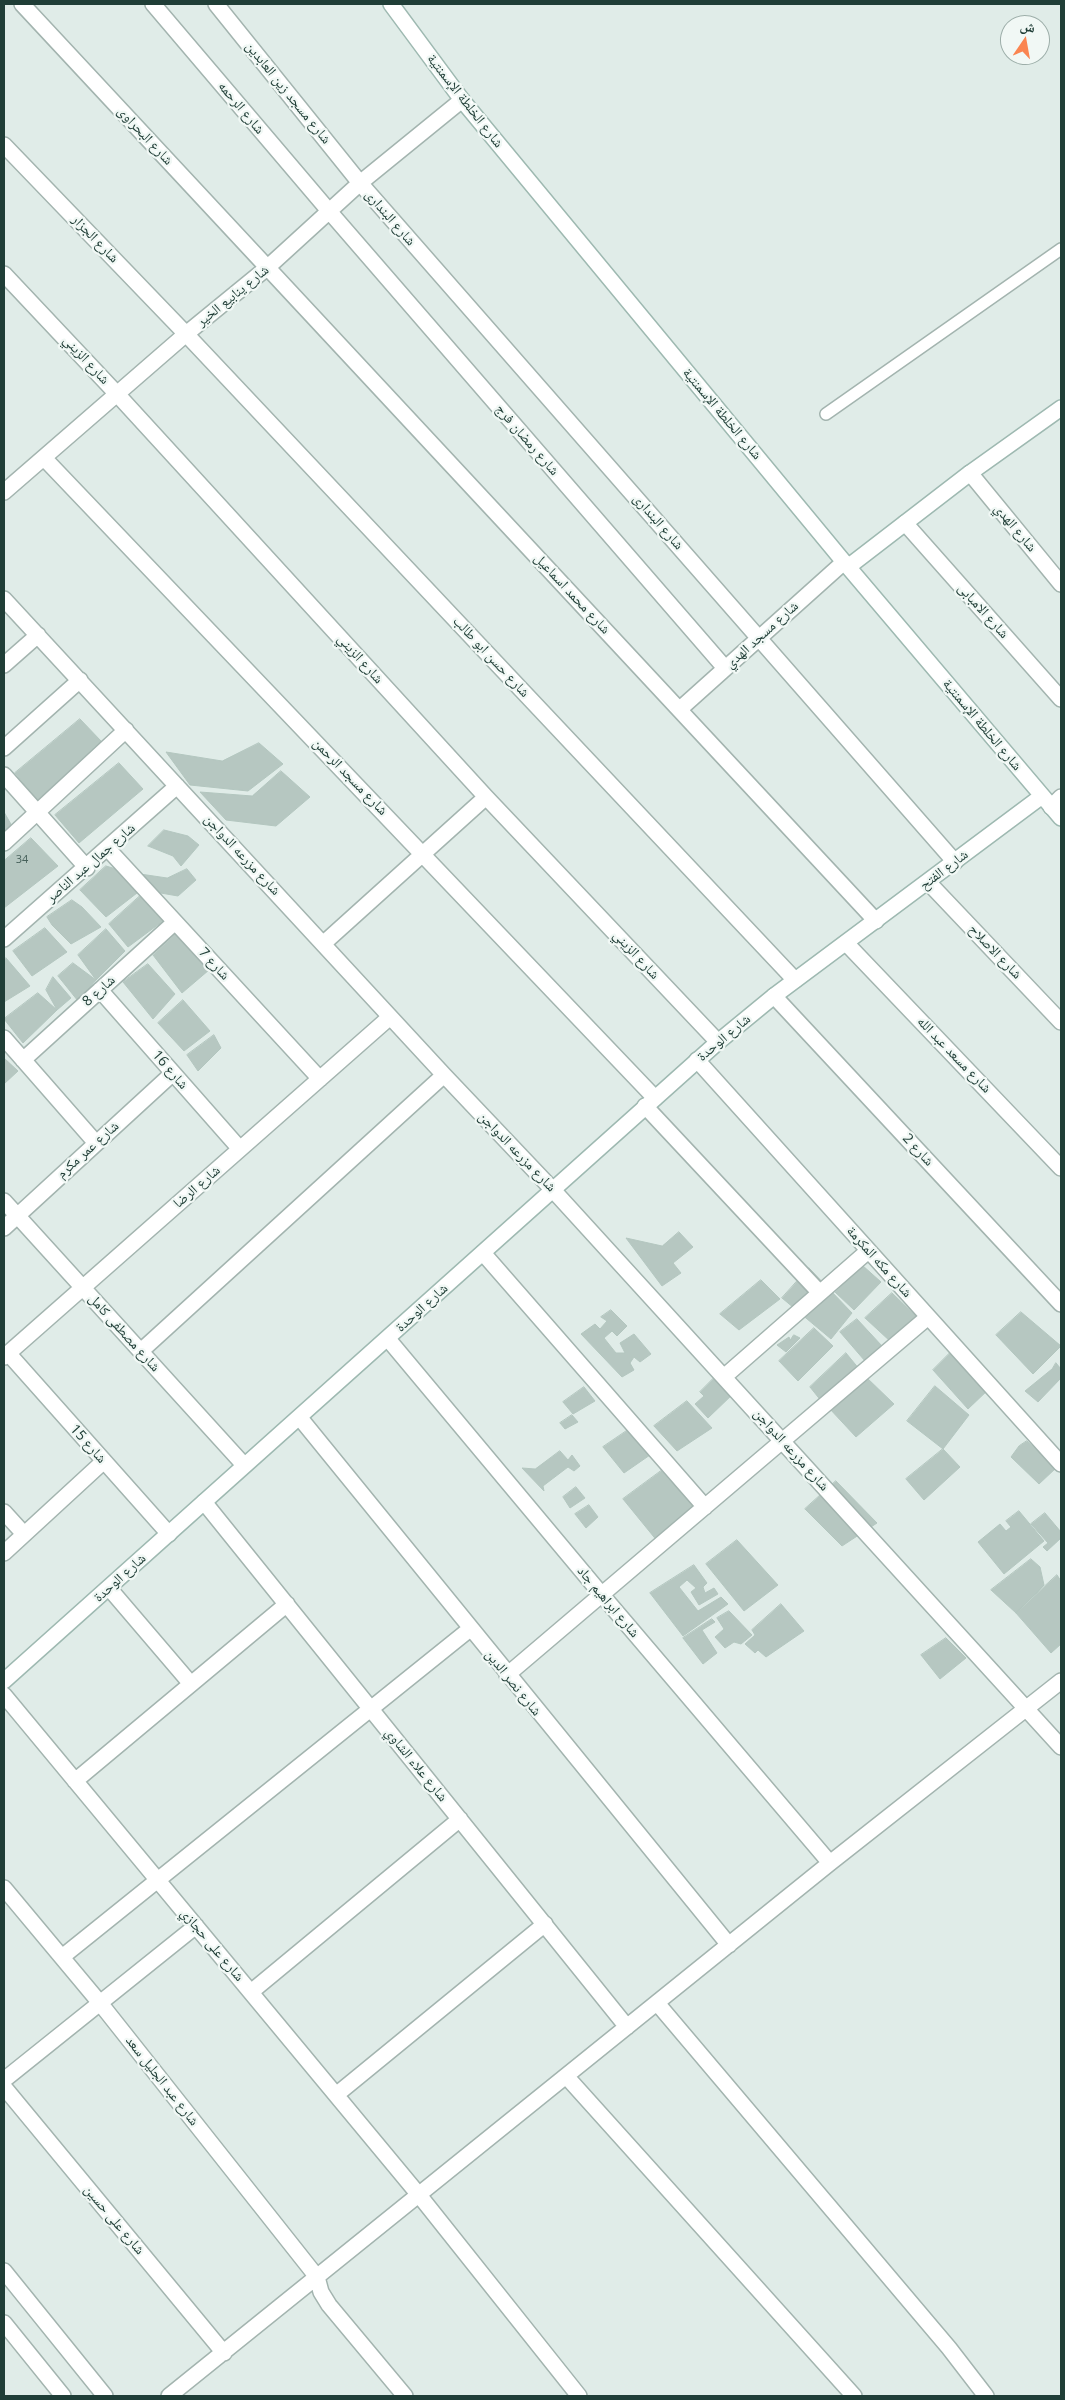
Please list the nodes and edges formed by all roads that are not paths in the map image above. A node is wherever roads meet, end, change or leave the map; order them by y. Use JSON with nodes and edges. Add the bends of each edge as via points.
{"nodes":[{"id":1,"x":22,"y":4,"type":"edge"},
{"id":2,"x":153,"y":4,"type":"edge"},
{"id":3,"x":216,"y":4,"type":"edge"},
{"id":4,"x":391,"y":4,"type":"edge"},
{"id":5,"x":462,"y":100,"type":"junction"},
{"id":6,"x":4,"y":145,"type":"edge"},
{"id":7,"x":360,"y":183,"type":"junction"},
{"id":8,"x":329,"y":211,"type":"junction"},
{"id":9,"x":1061,"y":249,"type":"edge"},
{"id":10,"x":268,"y":267,"type":"junction"},
{"id":11,"x":4,"y":274,"type":"edge"},
{"id":12,"x":186,"y":334,"type":"junction"},
{"id":13,"x":117,"y":394,"type":"junction"},
{"id":14,"x":1059,"y":413,"type":"edge"},
{"id":15,"x":826,"y":414,"type":"dead end"},
{"id":16,"x":44,"y":458,"type":"junction"},
{"id":17,"x":970,"y":473,"type":"junction"},
{"id":18,"x":4,"y":492,"type":"edge"},
{"id":19,"x":905,"y":523,"type":"junction"},
{"id":20,"x":846,"y":564,"type":"junction"},
{"id":21,"x":1061,"y":584,"type":"edge"},
{"id":22,"x":4,"y":599,"type":"edge"},
{"id":23,"x":38,"y":635,"type":"junction"},
{"id":24,"x":760,"y":637,"type":"junction"},
{"id":25,"x":4,"y":665,"type":"edge"},
{"id":26,"x":725,"y":668,"type":"junction"},
{"id":27,"x":80,"y":680,"type":"junction"},
{"id":28,"x":1061,"y":699,"type":"edge"},
{"id":29,"x":680,"y":709,"type":"junction"},
{"id":30,"x":126,"y":730,"type":"junction"},
{"id":31,"x":4,"y":748,"type":"edge"},
{"id":32,"x":4,"y":775,"type":"edge"},
{"id":33,"x":177,"y":786,"type":"junction"},
{"id":34,"x":486,"y":797,"type":"junction"},
{"id":35,"x":1054,"y":804,"type":"edge"},
{"id":36,"x":37,"y":812,"type":"junction"},
{"id":37,"x":4,"y":843,"type":"edge"},
{"id":38,"x":108,"y":849,"type":"junction"},
{"id":39,"x":423,"y":854,"type":"junction"},
{"id":40,"x":955,"y":862,"type":"junction"},
{"id":41,"x":87,"y":868,"type":"junction"},
{"id":42,"x":928,"y":882,"type":"junction"},
{"id":43,"x":876,"y":921,"type":"junction"},
{"id":44,"x":175,"y":922,"type":"junction"},
{"id":45,"x":4,"y":939,"type":"edge"},
{"id":46,"x":324,"y":943,"type":"junction"},
{"id":47,"x":846,"y":943,"type":"junction"},
{"id":48,"x":796,"y":980,"type":"junction"},
{"id":49,"x":100,"y":990,"type":"junction"},
{"id":50,"x":774,"y":996,"type":"junction"},
{"id":51,"x":390,"y":1017,"type":"junction"},
{"id":52,"x":1061,"y":1022,"type":"edge"},
{"id":53,"x":4,"y":1038,"type":"edge"},
{"id":54,"x":718,"y":1042,"type":"junction"},
{"id":55,"x":23,"y":1060,"type":"junction"},
{"id":56,"x":697,"y":1060,"type":"junction"},
{"id":57,"x":173,"y":1073,"type":"junction"},
{"id":58,"x":444,"y":1075,"type":"junction"},
{"id":59,"x":320,"y":1079,"type":"junction"},
{"id":60,"x":650,"y":1102,"type":"junction"},
{"id":61,"x":96,"y":1143,"type":"junction"},
{"id":62,"x":240,"y":1149,"type":"junction"},
{"id":63,"x":1061,"y":1168,"type":"edge"},
{"id":64,"x":553,"y":1190,"type":"junction"},
{"id":65,"x":4,"y":1201,"type":"edge"},
{"id":66,"x":17,"y":1216,"type":"junction"},
{"id":67,"x":4,"y":1228,"type":"edge"},
{"id":68,"x":868,"y":1250,"type":"junction"},
{"id":69,"x":483,"y":1253,"type":"junction"},
{"id":70,"x":83,"y":1288,"type":"junction"},
{"id":71,"x":820,"y":1293,"type":"junction"},
{"id":72,"x":1061,"y":1304,"type":"edge"},
{"id":73,"x":928,"y":1317,"type":"junction"},
{"id":74,"x":388,"y":1339,"type":"junction"},
{"id":75,"x":141,"y":1351,"type":"junction"},
{"id":76,"x":6,"y":1355,"type":"edge"},
{"id":77,"x":725,"y":1376,"type":"junction"},
{"id":78,"x":300,"y":1418,"type":"junction"},
{"id":79,"x":783,"y":1440,"type":"junction"},
{"id":80,"x":104,"y":1461,"type":"junction"},
{"id":81,"x":1061,"y":1464,"type":"edge"},
{"id":82,"x":244,"y":1465,"type":"junction"},
{"id":83,"x":204,"y":1502,"type":"junction"},
{"id":84,"x":705,"y":1507,"type":"junction"},
{"id":85,"x":4,"y":1512,"type":"edge"},
{"id":86,"x":24,"y":1534,"type":"junction"},
{"id":87,"x":169,"y":1534,"type":"junction"},
{"id":88,"x":4,"y":1553,"type":"edge"},
{"id":89,"x":109,"y":1588,"type":"junction"},
{"id":90,"x":602,"y":1595,"type":"junction"},
{"id":91,"x":287,"y":1604,"type":"junction"},
{"id":92,"x":470,"y":1629,"type":"junction"},
{"id":93,"x":507,"y":1675,"type":"junction"},
{"id":94,"x":5,"y":1677,"type":"edge"},
{"id":95,"x":1061,"y":1681,"type":"edge"},
{"id":96,"x":191,"y":1684,"type":"junction"},
{"id":97,"x":4,"y":1695,"type":"edge"},
{"id":98,"x":370,"y":1708,"type":"junction"},
{"id":99,"x":1026,"y":1709,"type":"junction"},
{"id":100,"x":1061,"y":1747,"type":"edge"},
{"id":101,"x":75,"y":1781,"type":"junction"},
{"id":102,"x":460,"y":1819,"type":"junction"},
{"id":103,"x":830,"y":1863,"type":"junction"},
{"id":104,"x":158,"y":1880,"type":"junction"},
{"id":105,"x":4,"y":1888,"type":"edge"},
{"id":106,"x":545,"y":1924,"type":"junction"},
{"id":107,"x":196,"y":1926,"type":"junction"},
{"id":108,"x":729,"y":1945,"type":"junction"},
{"id":109,"x":62,"y":1957,"type":"junction"},
{"id":110,"x":251,"y":1992,"type":"junction"},
{"id":111,"x":100,"y":2003,"type":"junction"},
{"id":112,"x":657,"y":2003,"type":"junction"},
{"id":113,"x":627,"y":2027,"type":"junction"},
{"id":114,"x":566,"y":2076,"type":"junction"},
{"id":115,"x":4,"y":2080,"type":"edge"},
{"id":116,"x":4,"y":2087,"type":"edge"},
{"id":117,"x":336,"y":2095,"type":"junction"},
{"id":118,"x":419,"y":2195,"type":"junction"},
{"id":119,"x":4,"y":2271,"type":"edge"},
{"id":120,"x":317,"y":2277,"type":"junction"},
{"id":121,"x":4,"y":2323,"type":"edge"},
{"id":122,"x":224,"y":2353,"type":"junction"},
{"id":123,"x":63,"y":2396,"type":"edge"},
{"id":124,"x":104,"y":2396,"type":"edge"},
{"id":125,"x":170,"y":2396,"type":"edge"},
{"id":126,"x":405,"y":2396,"type":"edge"},
{"id":127,"x":579,"y":2396,"type":"edge"},
{"id":128,"x":854,"y":2396,"type":"edge"},
{"id":129,"x":986,"y":2396,"type":"edge"}],
"edges":[{"from":1,"to":10,"type":"street","name":"شارع البحراوى"},
{"from":2,"to":8,"type":"street","name":"شارع الرحمه"},
{"from":3,"to":7,"type":"street","name":"شارع مسجد زين العابدين"},
{"from":4,"to":5,"type":"street","name":"شارع الخلطة الإسمنتية"},
{"from":5,"to":7,"type":"street","name":"شارع ينابيع الخير"},
{"from":5,"to":20,"type":"street","name":"شارع الخلطة الإسمنتية"},
{"from":6,"to":12,"type":"street","name":"شارع الجزار"},
{"from":7,"to":8,"type":"street","name":"شارع ينابيع الخير"},
{"from":7,"to":24,"type":"street","name":"شارع البندارى"},
{"from":8,"to":10,"type":"street","name":"شارع ينابيع الخير"},
{"from":8,"to":26,"type":"street","name":"شارع رمضان فرج"},
{"from":9,"to":15,"type":"lane"},
{"from":10,"to":12,"type":"street","name":"شارع ينابيع الخير"},
{"from":10,"to":29,"type":"street","name":"شارع محمد اسماعيل"},
{"from":11,"to":13,"type":"street","name":"شارع الزيني"},
{"from":12,"to":13,"type":"street","name":"شارع ينابيع الخير"},
{"from":12,"to":48,"type":"street","name":"شارع حسن ابو طالب"},
{"from":13,"to":16,"type":"street","name":"شارع ينابيع الخير"},
{"from":13,"to":34,"type":"street","name":"شارع الزيني"},
{"from":14,"to":17,"type":"street"},
{"from":16,"to":18,"type":"street","name":"شارع ينابيع الخير"},
{"from":16,"to":39,"type":"street","name":"شارع مسجد الرحمن"},
{"from":17,"to":19,"type":"street"},
{"from":17,"to":21,"type":"street","name":"شارع الهدي"},
{"from":19,"to":20,"type":"street"},
{"from":19,"to":28,"type":"street","name":"شارع الامبابى"},
{"from":20,"to":24,"type":"street","name":"شارع مسجد الهدي"},
{"from":20,"to":35,"type":"street","name":"شارع الخلطة الإسمنتية"},
{"from":22,"to":23,"type":"street","name":"شارع مزرعه الدواجن"},
{"from":23,"to":25,"type":"street"},
{"from":23,"to":27,"type":"street","name":"شارع مزرعه الدواجن"},
{"from":24,"to":26,"type":"street","name":"شارع مسجد الهدي"},
{"from":24,"to":40,"type":"street","name":"شارع البندارى"},
{"from":26,"to":29,"type":"street","name":"شارع مسجد الهدي"},
{"from":27,"to":30,"type":"street","name":"شارع مزرعه الدواجن"},
{"from":27,"to":31,"type":"street"},
{"from":29,"to":43,"type":"street","name":"شارع محمد اسماعيل"},
{"from":30,"to":33,"type":"street","name":"شارع مزرعه الدواجن"},
{"from":30,"to":36,"type":"street"},
{"from":32,"to":36,"type":"street"},
{"from":33,"to":38,"type":"street","name":"شارع جمال عبد الناصر"},
{"from":33,"to":46,"type":"street","name":"شارع مزرعه الدواجن"},
{"from":34,"to":39,"type":"street"},
{"from":34,"to":54,"type":"street","name":"شارع الزيني"},
{"from":35,"to":40,"type":"street","name":"شارع الفتح"},
{"from":36,"to":37,"type":"street"},
{"from":36,"to":41,"type":"street"},
{"from":38,"to":41,"type":"street","name":"شارع جمال عبد الناصر"},
{"from":38,"to":44,"type":"street","name":"شارع 7"},
{"from":39,"to":46,"type":"street"},
{"from":39,"to":60,"type":"street","name":"شارع مسجد الرحمن"},
{"from":40,"to":42,"type":"street","name":"شارع الفتح"},
{"from":41,"to":45,"type":"street","name":"شارع جمال عبد الناصر"},
{"from":42,"to":43,"type":"street","name":"شارع الفتح"},
{"from":42,"to":52,"type":"street","name":"شارع الاصلاح"},
{"from":43,"to":47,"type":"street","name":"شارع الفتح"},
{"from":44,"to":49,"type":"street","name":"شارع 8"},
{"from":44,"to":59,"type":"street","name":"شارع 7"},
{"from":46,"to":51,"type":"street","name":"شارع مزرعه الدواجن"},
{"from":47,"to":48,"type":"street","name":"شارع الوحدة"},
{"from":47,"to":63,"type":"street","name":"شارع مسعد عبد الله"},
{"from":48,"to":50,"type":"street","name":"شارع الوحدة"},
{"from":49,"to":55,"type":"street","name":"شارع 8"},
{"from":49,"to":57,"type":"street","name":"شارع 16"},
{"from":50,"to":54,"type":"street","name":"شارع الوحدة"},
{"from":50,"to":72,"type":"street","name":"شارع 2"},
{"from":51,"to":58,"type":"street","name":"شارع مزرعه الدواجن"},
{"from":51,"to":59,"type":"street","name":"شارع الرضا"},
{"from":53,"to":55,"type":"street"},
{"from":54,"to":56,"type":"street","name":"شارع الوحدة"},
{"from":55,"to":61,"type":"street"},
{"from":56,"to":60,"type":"street","name":"شارع الوحدة"},
{"from":56,"to":68,"type":"street","name":"شارع مكه المكرمة"},
{"from":57,"to":61,"type":"street","name":"شارع عمر مكرم"},
{"from":57,"to":62,"type":"street","name":"شارع 16"},
{"from":58,"to":64,"type":"street","name":"شارع مزرعه الدواجن"},
{"from":58,"to":75,"type":"street"},
{"from":59,"to":62,"type":"street","name":"شارع الرضا"},
{"from":60,"to":64,"type":"street","name":"شارع الوحدة"},
{"from":60,"to":71,"type":"street","name":"شارع مسجد الرحمن"},
{"from":61,"to":66,"type":"street","name":"شارع عمر مكرم"},
{"from":62,"to":70,"type":"street","name":"شارع الرضا"},
{"from":64,"to":69,"type":"street","name":"شارع الوحدة"},
{"from":64,"to":77,"type":"street","name":"شارع مزرعه الدواجن"},
{"from":65,"to":66,"type":"street","name":"شارع مصطفى كامل"},
{"from":66,"to":67,"type":"street","name":"شارع عمر مكرم"},
{"from":66,"to":70,"type":"street","name":"شارع مصطفى كامل"},
{"from":68,"to":71,"type":"street"},
{"from":68,"to":73,"type":"street","name":"شارع مكه المكرمة"},
{"from":69,"to":74,"type":"street","name":"شارع الوحدة"},
{"from":69,"to":84,"type":"street"},
{"from":70,"to":75,"type":"street","name":"شارع مصطفى كامل"},
{"from":70,"to":76,"type":"street","name":"شارع الرضا"},
{"from":71,"to":77,"type":"street"},
{"from":73,"to":79,"type":"street"},
{"from":73,"to":81,"type":"street","name":"شارع مكه المكرمة"},
{"from":74,"to":78,"type":"street","name":"شارع الوحدة"},
{"from":74,"to":90,"type":"street","name":"شارع ابراهيم جاد"},
{"from":75,"to":82,"type":"street","name":"شارع مصطفى كامل"},
{"from":76,"to":80,"type":"street","name":"شارع 15"},
{"from":77,"to":79,"type":"street","name":"شارع مزرعه الدواجن"},
{"from":78,"to":82,"type":"street","name":"شارع الوحدة"},
{"from":78,"to":92,"type":"street","name":"شارع نصر الدين"},
{"from":79,"to":84,"type":"street"},
{"from":79,"to":99,"type":"street","name":"شارع مزرعه الدواجن"},
{"from":80,"to":86,"type":"street"},
{"from":80,"to":87,"type":"street","name":"شارع 15"},
{"from":82,"to":83,"type":"street","name":"شارع الوحدة"},
{"from":83,"to":87,"type":"street","name":"شارع الوحدة"},
{"from":83,"to":91,"type":"street","name":"شارع علاء الشاوي"},
{"from":84,"to":90,"type":"street"},
{"from":85,"to":86,"type":"street"},
{"from":86,"to":88,"type":"street"},
{"from":87,"to":89,"type":"street","name":"شارع الوحدة"},
{"from":89,"to":94,"type":"street","name":"شارع الوحدة"},
{"from":89,"to":96,"type":"street"},
{"from":90,"to":93,"type":"street"},
{"from":90,"to":103,"type":"street","name":"شارع ابراهيم جاد"},
{"from":91,"to":96,"type":"street"},
{"from":91,"to":98,"type":"street","name":"شارع علاء الشاوي"},
{"from":92,"to":93,"type":"street","name":"شارع نصر الدين"},
{"from":92,"to":98,"type":"street"},
{"from":93,"to":108,"type":"street","name":"شارع نصر الدين"},
{"from":95,"to":99,"type":"street"},
{"from":96,"to":101,"type":"street"},
{"from":97,"to":101,"type":"street","name":"شارع على حجازي"},
{"from":98,"to":102,"type":"street","name":"شارع علاء الشاوي"},
{"from":98,"to":104,"type":"street"},
{"from":99,"to":100,"type":"street","name":"شارع مزرعه الدواجن"},
{"from":99,"to":103,"type":"street"},
{"from":101,"to":104,"type":"street","name":"شارع على حجازي"},
{"from":102,"to":106,"type":"street","name":"شارع علاء الشاوي"},
{"from":102,"to":110,"type":"street"},
{"from":103,"to":108,"type":"street"},
{"from":104,"to":107,"type":"street","name":"شارع على حجازي"},
{"from":104,"to":109,"type":"street"},
{"from":105,"to":109,"type":"street","name":"شارع عبد الجليل سعد"},
{"from":106,"to":113,"type":"street","name":"شارع علاء الشاوي"},
{"from":106,"to":117,"type":"street"},
{"from":107,"to":110,"type":"street","name":"شارع على حجازي"},
{"from":107,"to":111,"type":"street"},
{"from":108,"to":112,"type":"street"},
{"from":109,"to":111,"type":"street","name":"شارع عبد الجليل سعد"},
{"from":110,"to":117,"type":"street","name":"شارع على حجازي"},
{"from":111,"to":115,"type":"street"},
{"from":111,"to":120,"type":"street","name":"شارع عبد الجليل سعد"},
{"from":112,"to":113,"type":"street"},
{"from":112,"to":129,"type":"street","via":[[937,2333]]},
{"from":113,"to":114,"type":"street"},
{"from":114,"to":118,"type":"street"},
{"from":114,"to":128,"type":"street"},
{"from":116,"to":122,"type":"street","name":"شارع على حسين"},
{"from":117,"to":118,"type":"street","name":"شارع على حجازي"},
{"from":118,"to":120,"type":"street"},
{"from":118,"to":127,"type":"street","name":"شارع على حجازي"},
{"from":119,"to":124,"type":"street"},
{"from":120,"to":122,"type":"street"},
{"from":120,"to":126,"type":"street","name":"شارع عبد الجليل سعد","via":[[329,2305]]},
{"from":121,"to":123,"type":"street"},
{"from":122,"to":125,"type":"street"}]}
